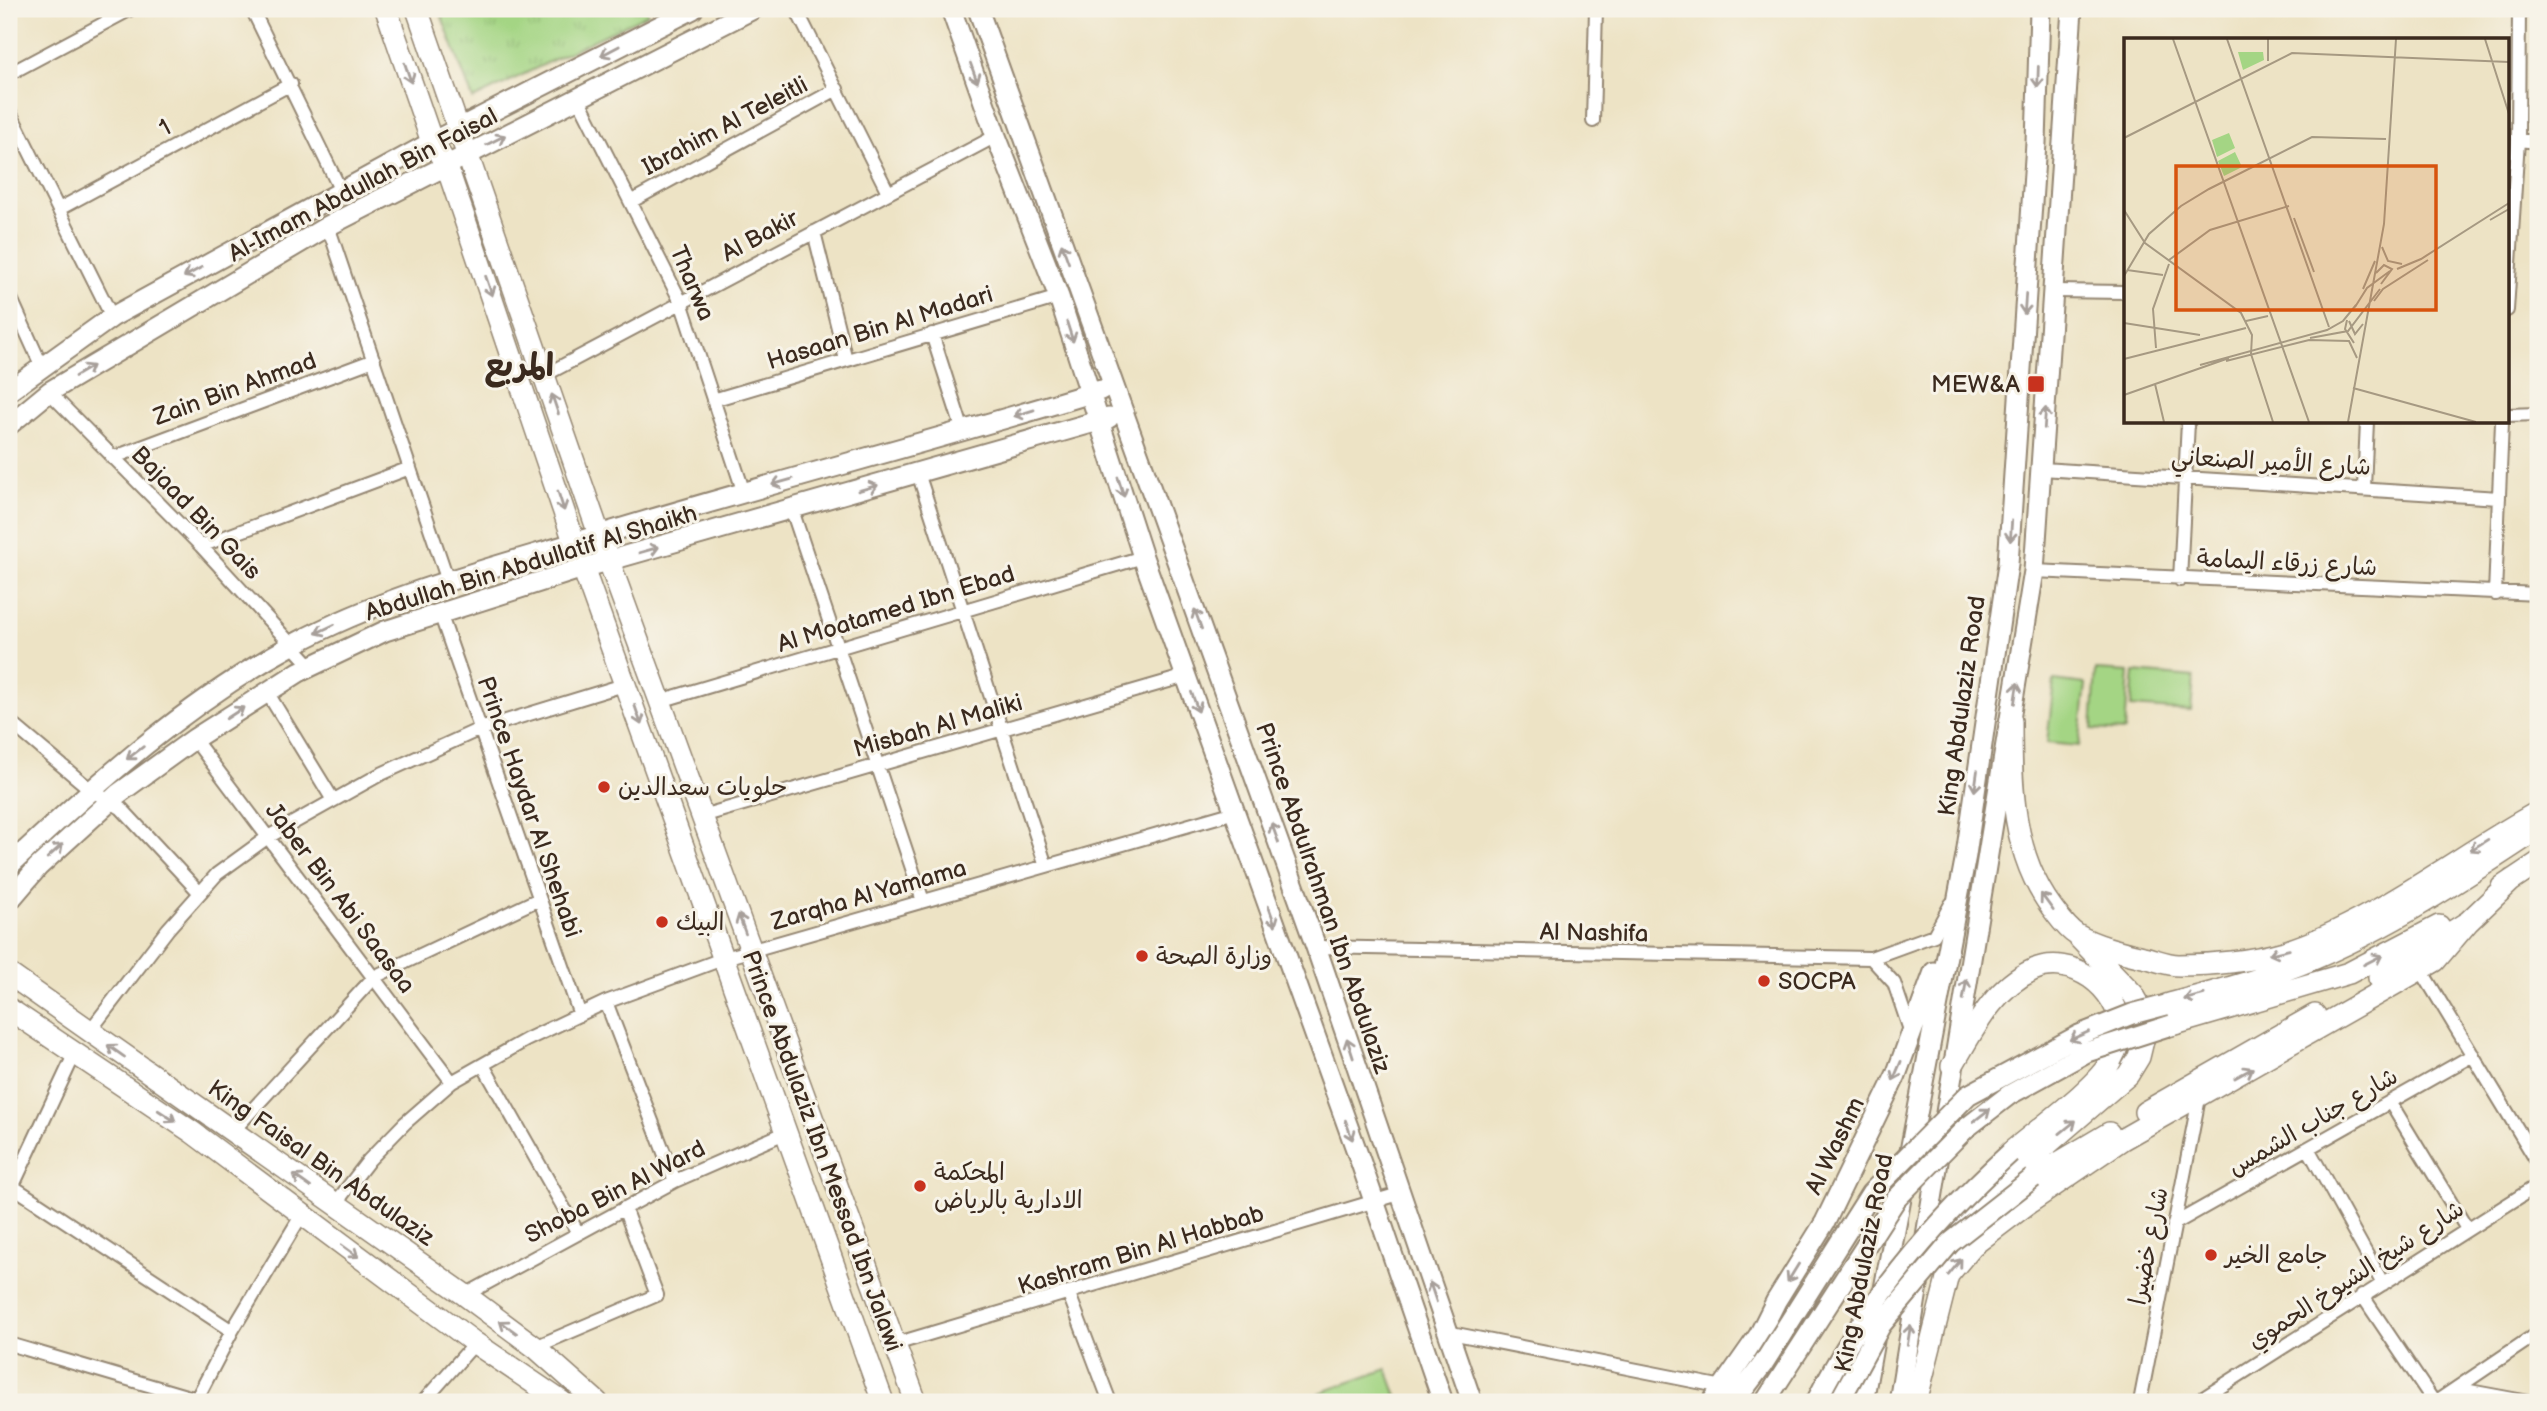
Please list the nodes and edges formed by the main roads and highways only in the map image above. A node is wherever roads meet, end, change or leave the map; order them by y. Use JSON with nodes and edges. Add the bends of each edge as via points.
{"nodes":[{"id":1,"x":386,"y":9,"type":"edge"},
{"id":2,"x":417,"y":9,"type":"edge"},
{"id":3,"x":2011,"y":721,"type":"road end"},
{"id":4,"x":2538,"y":812,"type":"edge"},
{"id":5,"x":2538,"y":829,"type":"edge"},
{"id":6,"x":2538,"y":863,"type":"edge"},
{"id":7,"x":2512,"y":880,"type":"junction"},
{"id":8,"x":2468,"y":922,"type":"junction"},
{"id":9,"x":2077,"y":935,"type":"junction"},
{"id":10,"x":9,"y":974,"type":"edge"},
{"id":11,"x":9,"y":1009,"type":"edge"},
{"id":12,"x":1952,"y":1066,"type":"road end"},
{"id":13,"x":2010,"y":1153,"type":"road end"},
{"id":14,"x":2033,"y":1178,"type":"road end"},
{"id":15,"x":1950,"y":1242,"type":"road end"},
{"id":16,"x":562,"y":1402,"type":"edge"},
{"id":17,"x":597,"y":1402,"type":"edge"},
{"id":18,"x":883,"y":1402,"type":"edge"},
{"id":19,"x":916,"y":1402,"type":"edge"},
{"id":20,"x":1916,"y":1402,"type":"edge"}],
"edges":[{"from":1,"to":18,"type":"main road","name":"Prince Abdulaziz Ibn Messad Ibn Jalawi","one_way":true,"via":[[432,142],[446,164],[583,568]]},
{"from":19,"to":2,"type":"main road","name":"Prince Abdulaziz Ibn Messad Ibn Jalawi","one_way":true,"via":[[599,534]]},
{"from":9,"to":3,"type":"main road","one_way":true,"via":[[2039,890],[2026,864],[2012,782]]},
{"from":4,"to":9,"type":"main road","one_way":true,"via":[[2403,894],[2283,952],[2176,965]]},
{"from":5,"to":7,"type":"main road","one_way":true,"via":[[2404,913],[2286,970],[2167,1015],[2349,973],[2471,908]]},
{"from":6,"to":7,"type":"main road"},
{"from":7,"to":8,"type":"main road"},
{"from":8,"to":14,"type":"main road","via":[[2370,984]]},
{"from":20,"to":8,"type":"main road","one_way":true,"via":[[1948,1275],[1972,1246],[2121,1140],[2435,961]]},
{"from":15,"to":9,"type":"main road","one_way":true,"via":[[1986,1197],[2102,1100],[2139,1057],[2147,1020],[2133,994]]},
{"from":17,"to":10,"type":"main road","name":"King Faisal Bin Abdulaziz","one_way":true,"via":[[535,1347],[465,1295]]},
{"from":11,"to":16,"type":"main road","name":"King Faisal Bin Abdulaziz","one_way":true,"via":[[192,1132],[475,1343]]},
{"from":12,"to":13,"type":"main road","via":[[1982,1014],[2010,983],[2034,969],[2054,965],[2075,970],[2091,976],[2105,992],[2121,1029],[2110,1063]]}]}
